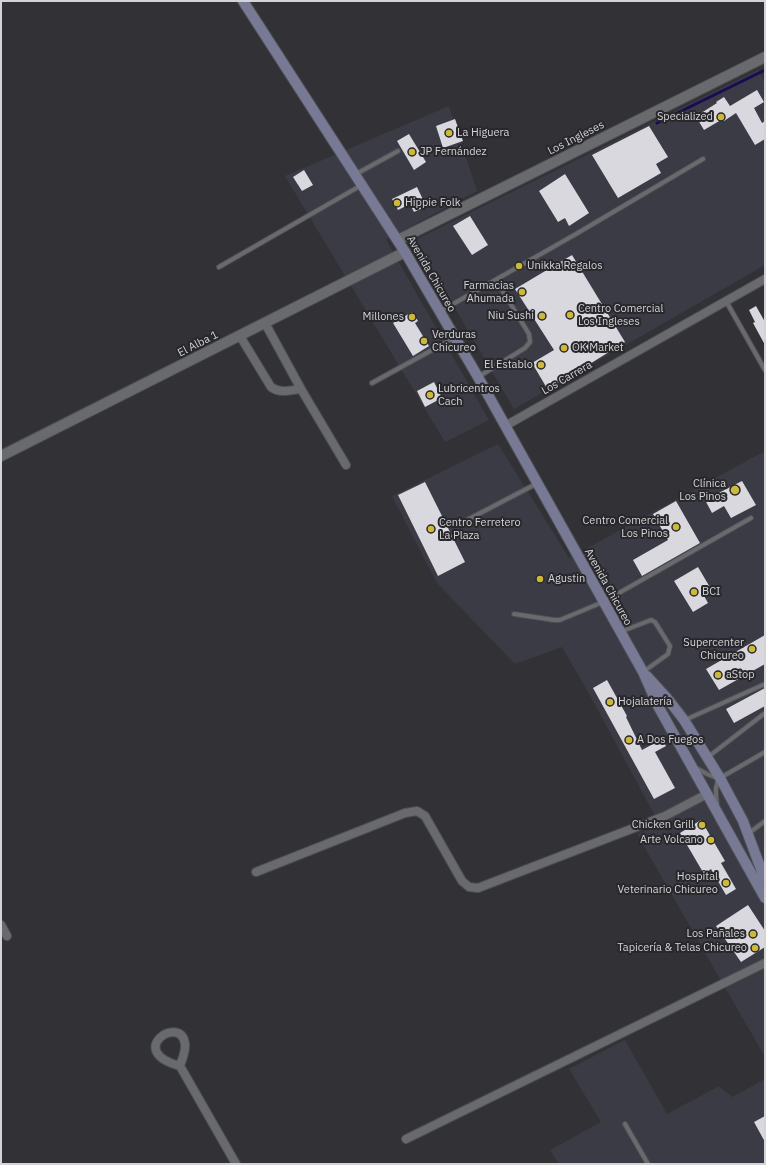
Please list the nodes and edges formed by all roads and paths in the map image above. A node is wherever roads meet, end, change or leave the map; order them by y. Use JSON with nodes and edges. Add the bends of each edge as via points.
{"nodes":[{"id":1,"x":243,"y":1,"type":"edge"},
{"id":2,"x":765,"y":57,"type":"edge"},
{"id":3,"x":398,"y":151,"type":"dead end"},
{"id":4,"x":703,"y":159,"type":"dead end"},
{"id":5,"x":356,"y":174,"type":"junction"},
{"id":6,"x":362,"y":184,"type":"junction"},
{"id":7,"x":398,"y":240,"type":"junction"},
{"id":8,"x":405,"y":252,"type":"junction"},
{"id":9,"x":219,"y":267,"type":"dead end"},
{"id":10,"x":765,"y":279,"type":"edge"},
{"id":11,"x":496,"y":280,"type":"junction"},
{"id":12,"x":726,"y":301,"type":"junction"},
{"id":13,"x":439,"y":312,"type":"junction"},
{"id":14,"x":265,"y":323,"type":"junction"},
{"id":15,"x":240,"y":336,"type":"junction"},
{"id":16,"x":454,"y":338,"type":"junction"},
{"id":17,"x":765,"y":370,"type":"edge"},
{"id":18,"x":478,"y":377,"type":"junction"},
{"id":19,"x":372,"y":383,"type":"dead end"},
{"id":20,"x":301,"y":388,"type":"junction"},
{"id":21,"x":505,"y":426,"type":"junction"},
{"id":22,"x":1,"y":456,"type":"edge"},
{"id":23,"x":346,"y":465,"type":"dead end"},
{"id":24,"x":537,"y":484,"type":"junction"},
{"id":25,"x":751,"y":518,"type":"dead end"},
{"id":26,"x":467,"y":520,"type":"dead end"},
{"id":27,"x":603,"y":602,"type":"junction"},
{"id":28,"x":514,"y":614,"type":"dead end"},
{"id":29,"x":620,"y":632,"type":"junction"},
{"id":30,"x":643,"y":672,"type":"junction"},
{"id":31,"x":765,"y":684,"type":"edge"},
{"id":32,"x":765,"y":713,"type":"edge"},
{"id":33,"x":684,"y":720,"type":"junction"},
{"id":34,"x":765,"y":752,"type":"edge"},
{"id":35,"x":708,"y":758,"type":"junction"},
{"id":36,"x":692,"y":766,"type":"junction"},
{"id":37,"x":720,"y":778,"type":"junction"},
{"id":38,"x":707,"y":794,"type":"junction"},
{"id":39,"x":718,"y":815,"type":"junction"},
{"id":40,"x":765,"y":821,"type":"edge"},
{"id":41,"x":748,"y":834,"type":"junction"},
{"id":42,"x":256,"y":872,"type":"dead end"},
{"id":43,"x":765,"y":880,"type":"edge"},
{"id":44,"x":765,"y":898,"type":"edge"},
{"id":45,"x":1,"y":925,"type":"edge"},
{"id":46,"x":7,"y":936,"type":"dead end"},
{"id":47,"x":765,"y":963,"type":"edge"},
{"id":48,"x":180,"y":1066,"type":"dead end"},
{"id":49,"x":625,"y":1124,"type":"dead end"},
{"id":50,"x":406,"y":1139,"type":"dead end"},
{"id":51,"x":236,"y":1164,"type":"edge"},
{"id":52,"x":648,"y":1164,"type":"edge"}],
"edges":[{"from":1,"to":5,"type":"main road","name":"Avenida Chicureo"},
{"from":2,"to":7,"type":"street","name":"Los Ingleses"},
{"from":3,"to":5,"type":"lane"},
{"from":4,"to":11,"type":"lane"},
{"from":5,"to":6,"type":"main road","name":"Avenida Chicureo"},
{"from":6,"to":7,"type":"main road","name":"Avenida Chicureo"},
{"from":6,"to":9,"type":"lane"},
{"from":7,"to":8,"type":"main road","name":"Avenida Chicureo"},
{"from":8,"to":13,"type":"main road","name":"Avenida Chicureo"},
{"from":8,"to":14,"type":"street","name":"El Alba 1"},
{"from":10,"to":12,"type":"street","name":"Los Carrera"},
{"from":11,"to":13,"type":"lane"},
{"from":11,"to":18,"type":"lane","via":[[529,334],[530,342],[526,348]]},
{"from":12,"to":17,"type":"lane"},
{"from":12,"to":21,"type":"street","name":"Los Carrera"},
{"from":13,"to":16,"type":"main road","name":"Avenida Chicureo"},
{"from":14,"to":15,"type":"street","name":"El Alba 1"},
{"from":14,"to":20,"type":"street"},
{"from":15,"to":20,"type":"street","via":[[271,387],[278,391]]},
{"from":15,"to":22,"type":"street","name":"El Alba 1"},
{"from":16,"to":18,"type":"main road","name":"Avenida Chicureo"},
{"from":16,"to":19,"type":"lane"},
{"from":18,"to":21,"type":"main road","name":"Avenida Chicureo"},
{"from":20,"to":23,"type":"street"},
{"from":21,"to":24,"type":"main road","name":"Avenida Chicureo"},
{"from":24,"to":26,"type":"lane"},
{"from":24,"to":27,"type":"main road","name":"Avenida Chicureo"},
{"from":25,"to":27,"type":"lane"},
{"from":27,"to":28,"type":"lane","via":[[560,620]]},
{"from":27,"to":29,"type":"main road","name":"Avenida Chicureo"},
{"from":29,"to":30,"type":"main road","name":"Avenida Chicureo"},
{"from":29,"to":30,"type":"lane","via":[[651,620],[655,622],[670,646],[668,654]]},
{"from":30,"to":33,"type":"main road","name":"Avenida Chicureo"},
{"from":30,"to":36,"type":"main road","name":"Avenida Chicureo","via":[[658,706]]},
{"from":31,"to":33,"type":"lane"},
{"from":32,"to":35,"type":"lane"},
{"from":33,"to":35,"type":"main road","name":"Avenida Chicureo"},
{"from":34,"to":37,"type":"lane"},
{"from":35,"to":37,"type":"main road","name":"Avenida Chicureo"},
{"from":36,"to":37,"type":"lane"},
{"from":36,"to":38,"type":"main road","name":"Avenida Chicureo"},
{"from":37,"to":39,"type":"lane","via":[[716,792]]},
{"from":37,"to":41,"type":"main road","name":"Avenida Chicureo"},
{"from":38,"to":39,"type":"main road","name":"Avenida Chicureo"},
{"from":38,"to":42,"type":"street","via":[[665,816],[478,888],[469,887],[462,881],[425,816],[417,811],[406,813]]},
{"from":39,"to":44,"type":"main road","name":"Avenida Chicureo"},
{"from":40,"to":41,"type":"lane"},
{"from":41,"to":43,"type":"main road","name":"Avenida Chicureo"},
{"from":45,"to":46,"type":"street"},
{"from":47,"to":50,"type":"street"},
{"from":48,"to":51,"type":"street"},
{"from":49,"to":52,"type":"lane"}]}
